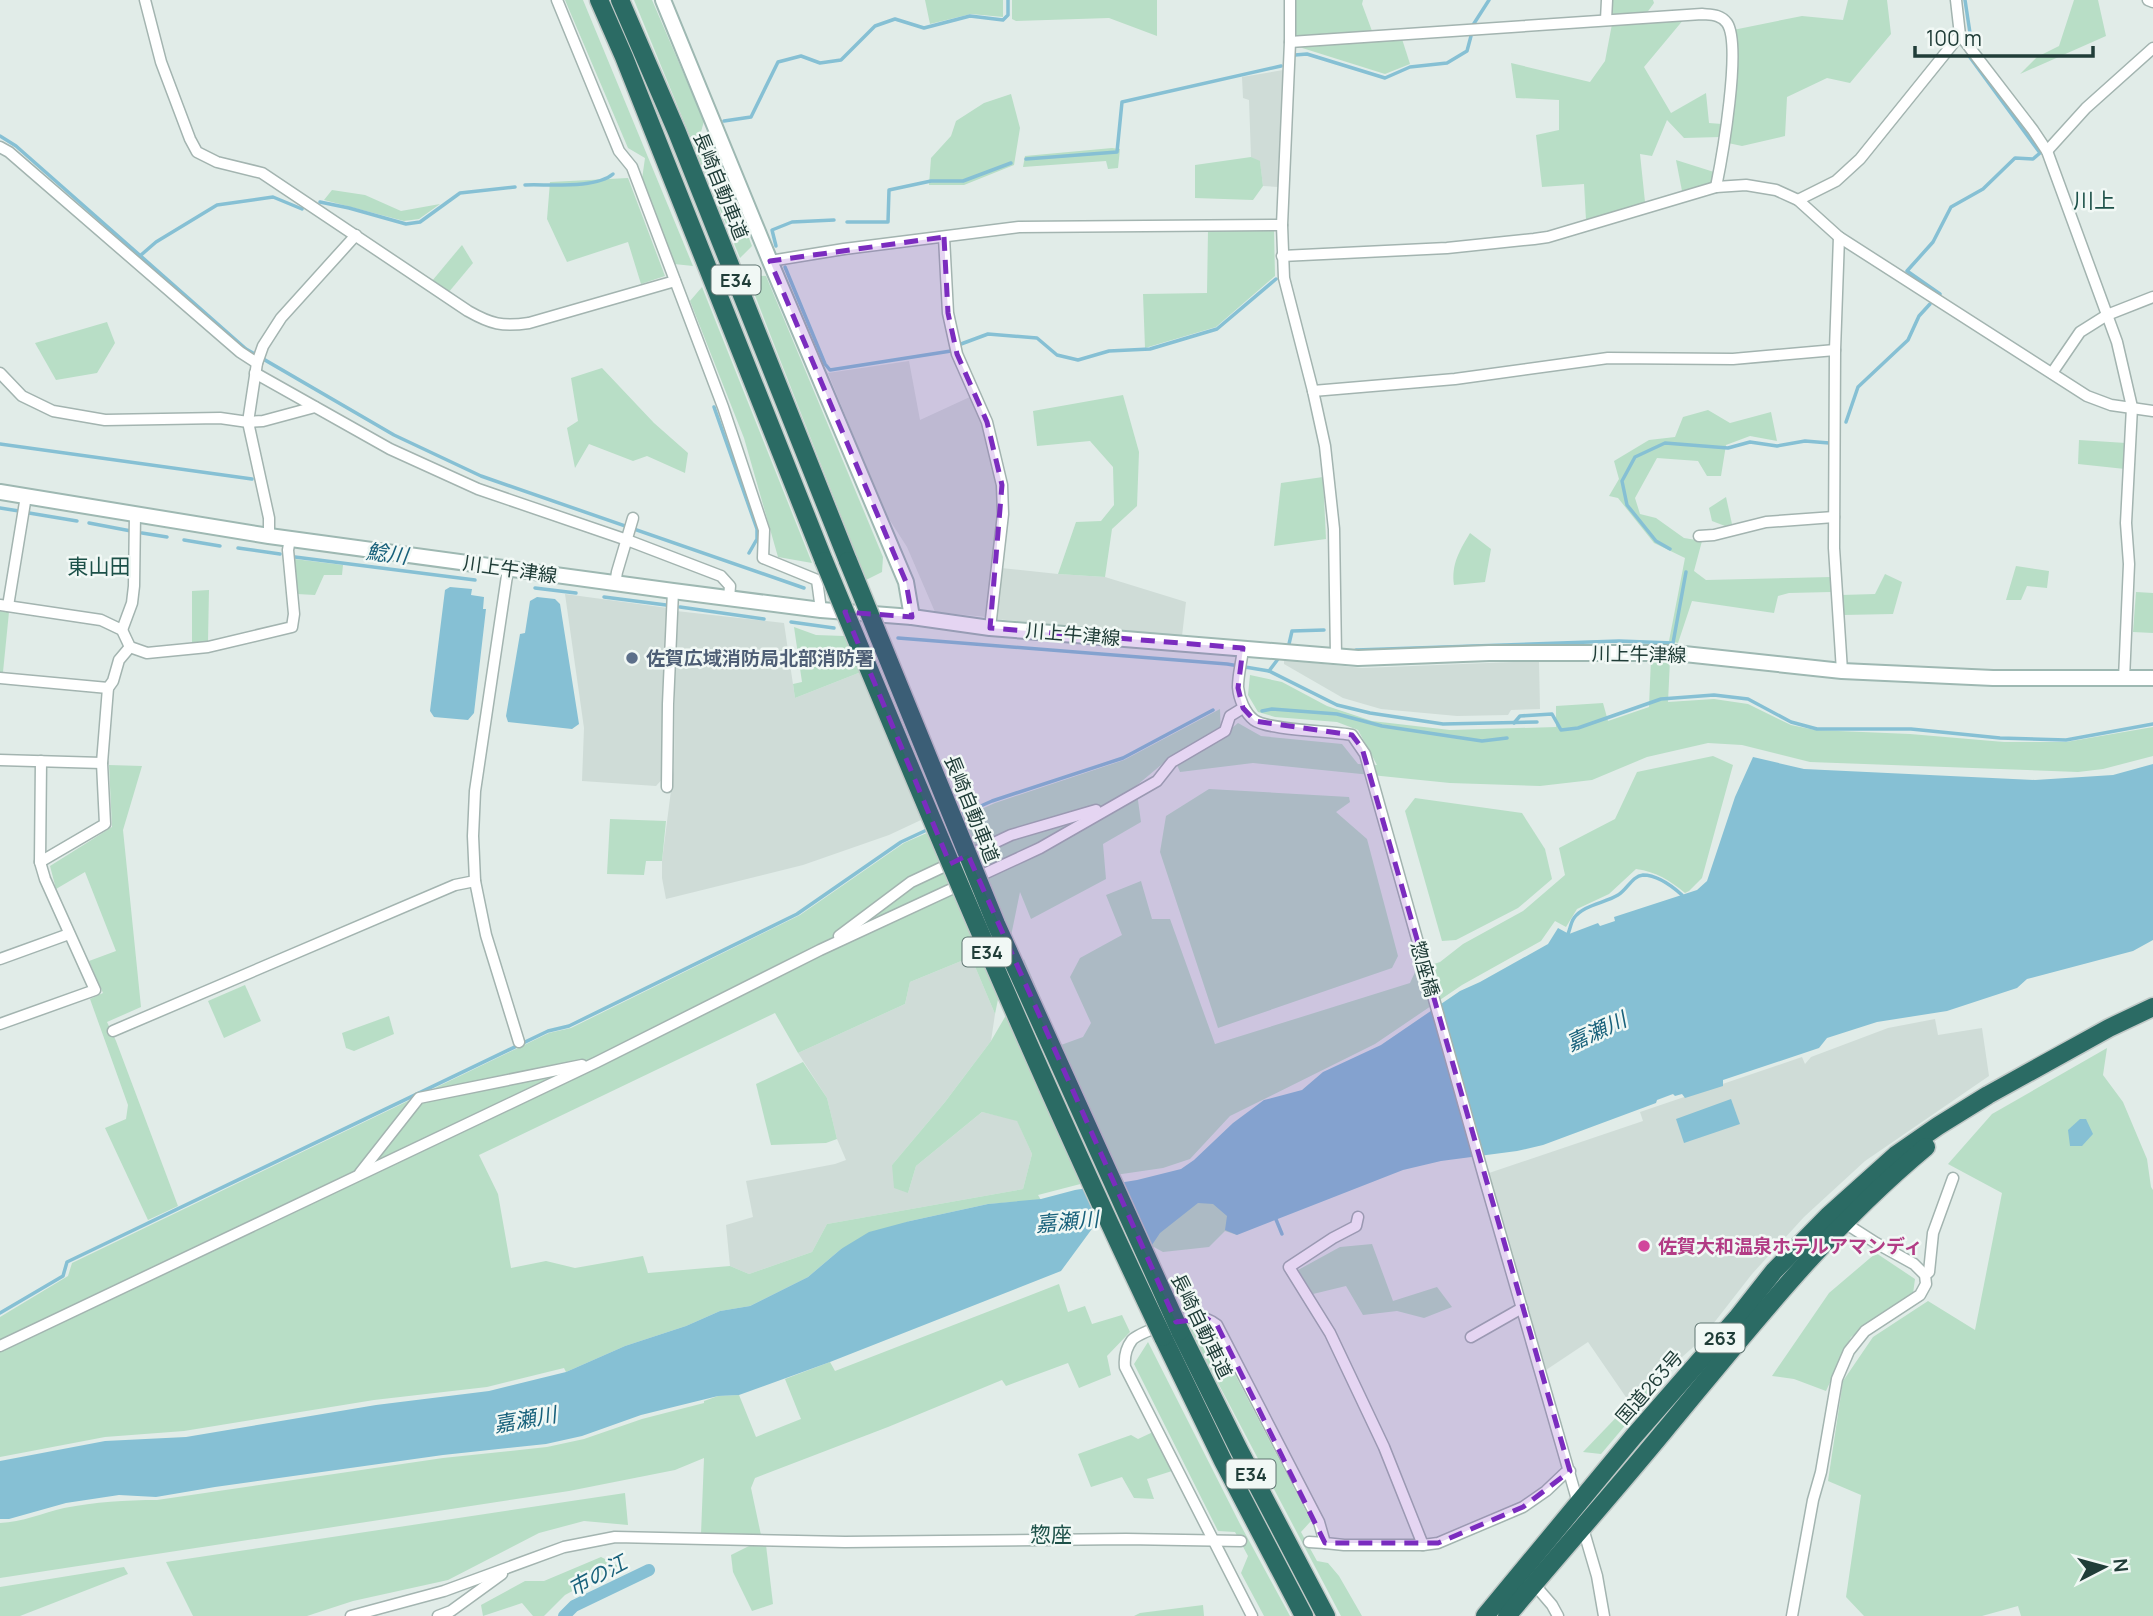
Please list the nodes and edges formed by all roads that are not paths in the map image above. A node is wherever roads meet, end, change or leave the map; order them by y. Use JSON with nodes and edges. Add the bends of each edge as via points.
{"nodes":[{"id":1,"x":145,"y":0,"type":"edge"},
{"id":2,"x":557,"y":0,"type":"edge"},
{"id":3,"x":599,"y":0,"type":"edge"},
{"id":4,"x":621,"y":0,"type":"edge"},
{"id":5,"x":663,"y":0,"type":"edge"},
{"id":6,"x":1290,"y":0,"type":"edge"},
{"id":7,"x":1607,"y":0,"type":"edge"},
{"id":8,"x":1956,"y":0,"type":"edge"},
{"id":9,"x":2148,"y":0,"type":"edge"},
{"id":10,"x":2153,"y":2,"type":"edge"},
{"id":11,"x":1606,"y":20,"type":"junction"},
{"id":12,"x":1960,"y":35,"type":"junction"},
{"id":13,"x":1290,"y":42,"type":"junction"},
{"id":14,"x":2153,"y":48,"type":"edge"},
{"id":15,"x":0,"y":147,"type":"edge"},
{"id":16,"x":2047,"y":151,"type":"junction"},
{"id":17,"x":1716,"y":187,"type":"junction"},
{"id":18,"x":1798,"y":200,"type":"junction"},
{"id":19,"x":1282,"y":225,"type":"junction"},
{"id":20,"x":356,"y":235,"type":"junction"},
{"id":21,"x":944,"y":237,"type":"junction"},
{"id":22,"x":1839,"y":237,"type":"junction"},
{"id":23,"x":1282,"y":256,"type":"junction"},
{"id":24,"x":770,"y":261,"type":"junction"},
{"id":25,"x":675,"y":281,"type":"junction"},
{"id":26,"x":2153,"y":297,"type":"edge"},
{"id":27,"x":2107,"y":315,"type":"junction"},
{"id":28,"x":1835,"y":350,"type":"junction"},
{"id":29,"x":256,"y":368,"type":"junction"},
{"id":30,"x":0,"y":373,"type":"edge"},
{"id":31,"x":2052,"y":373,"type":"junction"},
{"id":32,"x":1313,"y":391,"type":"junction"},
{"id":33,"x":315,"y":407,"type":"junction"},
{"id":34,"x":2132,"y":407,"type":"junction"},
{"id":35,"x":2153,"y":411,"type":"edge"},
{"id":36,"x":248,"y":422,"type":"junction"},
{"id":37,"x":0,"y":492,"type":"edge"},
{"id":38,"x":26,"y":496,"type":"junction"},
{"id":39,"x":135,"y":514,"type":"junction"},
{"id":40,"x":1834,"y":517,"type":"junction"},
{"id":41,"x":633,"y":518,"type":"dead end"},
{"id":42,"x":269,"y":536,"type":"junction"},
{"id":43,"x":1699,"y":536,"type":"dead end"},
{"id":44,"x":290,"y":539,"type":"junction"},
{"id":45,"x":627,"y":540,"type":"junction"},
{"id":46,"x":508,"y":569,"type":"junction"},
{"id":47,"x":615,"y":584,"type":"junction"},
{"id":48,"x":673,"y":592,"type":"junction"},
{"id":49,"x":729,"y":598,"type":"junction"},
{"id":50,"x":4,"y":605,"type":"edge"},
{"id":51,"x":821,"y":610,"type":"junction"},
{"id":52,"x":912,"y":617,"type":"junction"},
{"id":53,"x":990,"y":628,"type":"junction"},
{"id":54,"x":122,"y":630,"type":"junction"},
{"id":55,"x":130,"y":647,"type":"junction"},
{"id":56,"x":1243,"y":653,"type":"junction"},
{"id":57,"x":1336,"y":656,"type":"junction"},
{"id":58,"x":1842,"y":671,"type":"junction"},
{"id":59,"x":0,"y":678,"type":"edge"},
{"id":60,"x":2153,"y":678,"type":"edge"},
{"id":61,"x":2124,"y":679,"type":"junction"},
{"id":62,"x":107,"y":688,"type":"junction"},
{"id":63,"x":1243,"y":708,"type":"junction"},
{"id":64,"x":0,"y":761,"type":"edge"},
{"id":65,"x":41,"y":761,"type":"junction"},
{"id":66,"x":102,"y":762,"type":"junction"},
{"id":67,"x":667,"y":787,"type":"dead end"},
{"id":68,"x":1114,"y":806,"type":"junction"},
{"id":69,"x":40,"y":862,"type":"junction"},
{"id":70,"x":475,"y":881,"type":"junction"},
{"id":71,"x":69,"y":934,"type":"junction"},
{"id":72,"x":820,"y":950,"type":"junction"},
{"id":73,"x":0,"y":959,"type":"edge"},
{"id":74,"x":2153,"y":1007,"type":"edge"},
{"id":75,"x":0,"y":1024,"type":"edge"},
{"id":76,"x":113,"y":1031,"type":"dead end"},
{"id":77,"x":519,"y":1042,"type":"dead end"},
{"id":78,"x":597,"y":1062,"type":"junction"},
{"id":79,"x":1988,"y":1095,"type":"junction"},
{"id":80,"x":358,"y":1176,"type":"junction"},
{"id":81,"x":1953,"y":1178,"type":"dead end"},
{"id":82,"x":1359,"y":1217,"type":"dead end"},
{"id":83,"x":1846,"y":1220,"type":"junction"},
{"id":84,"x":1924,"y":1275,"type":"junction"},
{"id":85,"x":1522,"y":1308,"type":"junction"},
{"id":86,"x":1471,"y":1336,"type":"dead end"},
{"id":87,"x":0,"y":1346,"type":"edge"},
{"id":88,"x":1570,"y":1471,"type":"junction"},
{"id":89,"x":1578,"y":1503,"type":"junction"},
{"id":90,"x":1583,"y":1527,"type":"junction"},
{"id":91,"x":1212,"y":1541,"type":"junction"},
{"id":92,"x":1241,"y":1541,"type":"dead end"},
{"id":93,"x":1309,"y":1542,"type":"dead end"},
{"id":94,"x":1325,"y":1543,"type":"junction"},
{"id":95,"x":1423,"y":1545,"type":"junction"},
{"id":96,"x":511,"y":1568,"type":"junction"},
{"id":97,"x":1534,"y":1584,"type":"junction"},
{"id":98,"x":351,"y":1616,"type":"edge"},
{"id":99,"x":438,"y":1616,"type":"edge"},
{"id":100,"x":1252,"y":1616,"type":"edge"},
{"id":101,"x":1304,"y":1616,"type":"edge"},
{"id":102,"x":1326,"y":1616,"type":"edge"},
{"id":103,"x":1485,"y":1616,"type":"edge"},
{"id":104,"x":1507,"y":1616,"type":"edge"},
{"id":105,"x":1558,"y":1616,"type":"edge"},
{"id":106,"x":1604,"y":1616,"type":"edge"},
{"id":107,"x":1792,"y":1616,"type":"edge"}],
"edges":[{"from":1,"to":20,"type":"street","via":[[161,62],[197,152],[262,173]]},
{"from":2,"to":25,"type":"street","via":[[619,151],[632,167]]},
{"from":3,"to":101,"type":"highway","name":"長崎自動車道","number":"E34","bridge":true,"via":[[824,562],[984,944],[1122,1251]]},
{"from":4,"to":102,"type":"highway","name":"長崎自動車道","number":"E34","bridge":true,"via":[[996,924],[1180,1331]]},
{"from":5,"to":24,"type":"main road"},
{"from":6,"to":13,"type":"street"},
{"from":7,"to":11,"type":"street"},
{"from":8,"to":12,"type":"street"},
{"from":9,"to":10,"type":"street"},
{"from":11,"to":13,"type":"street"},
{"from":11,"to":17,"type":"street","via":[[1702,14],[1718,15],[1728,24],[1732,72]]},
{"from":12,"to":16,"type":"street"},
{"from":12,"to":18,"type":"street","via":[[1860,159],[1836,181]]},
{"from":13,"to":19,"type":"street"},
{"from":14,"to":16,"type":"street","via":[[2086,108]]},
{"from":15,"to":29,"type":"street"},
{"from":16,"to":27,"type":"street"},
{"from":17,"to":18,"type":"street","via":[[1746,185],[1776,190]]},
{"from":17,"to":23,"type":"street","via":[[1548,237],[1447,248]]},
{"from":18,"to":22,"type":"street"},
{"from":19,"to":21,"type":"street","via":[[1020,227]]},
{"from":19,"to":23,"type":"street"},
{"from":20,"to":25,"type":"street","via":[[468,311],[499,325],[529,323]]},
{"from":20,"to":29,"type":"street","via":[[281,318],[263,345]]},
{"from":21,"to":24,"type":"street"},
{"from":21,"to":53,"type":"street","via":[[948,313],[957,354],[988,422],[1002,485]]},
{"from":22,"to":28,"type":"street"},
{"from":22,"to":31,"type":"street"},
{"from":23,"to":32,"type":"street","via":[[1287,295]]},
{"from":24,"to":52,"type":"main road","via":[[906,582]]},
{"from":25,"to":51,"type":"street","via":[[764,530],[763,558],[817,580]]},
{"from":26,"to":27,"type":"street"},
{"from":27,"to":31,"type":"street","via":[[2080,332]]},
{"from":27,"to":34,"type":"street","via":[[2118,342]]},
{"from":28,"to":32,"type":"street","via":[[1733,359],[1608,358],[1454,379]]},
{"from":28,"to":40,"type":"street"},
{"from":29,"to":33,"type":"street"},
{"from":29,"to":36,"type":"street"},
{"from":30,"to":36,"type":"street","via":[[22,396],[53,411],[105,420],[220,418]]},
{"from":31,"to":34,"type":"street","via":[[2087,396]]},
{"from":32,"to":57,"type":"street","via":[[1325,446],[1334,529]]},
{"from":33,"to":36,"type":"street"},
{"from":33,"to":45,"type":"street","via":[[390,449],[478,489]]},
{"from":34,"to":35,"type":"street"},
{"from":34,"to":61,"type":"street"},
{"from":36,"to":42,"type":"street"},
{"from":37,"to":38,"type":"main road","name":"川上牛津線"},
{"from":38,"to":39,"type":"main road","name":"川上牛津線"},
{"from":38,"to":50,"type":"street"},
{"from":39,"to":42,"type":"main road","name":"川上牛津線"},
{"from":39,"to":54,"type":"street","via":[[134,586]]},
{"from":40,"to":43,"type":"street","via":[[1766,522]]},
{"from":40,"to":58,"type":"street"},
{"from":41,"to":45,"type":"street"},
{"from":42,"to":44,"type":"main road","name":"川上牛津線"},
{"from":44,"to":46,"type":"main road","name":"川上牛津線"},
{"from":44,"to":55,"type":"street","via":[[292,627],[208,647],[147,653]]},
{"from":45,"to":47,"type":"street"},
{"from":45,"to":49,"type":"street","via":[[721,576],[730,586]]},
{"from":46,"to":47,"type":"main road","name":"川上牛津線"},
{"from":46,"to":70,"type":"street","via":[[475,791]]},
{"from":47,"to":48,"type":"main road","name":"川上牛津線"},
{"from":48,"to":49,"type":"main road","name":"川上牛津線"},
{"from":48,"to":67,"type":"street"},
{"from":49,"to":51,"type":"main road","name":"川上牛津線"},
{"from":50,"to":54,"type":"street","via":[[101,620]]},
{"from":51,"to":52,"type":"main road","name":"川上牛津線"},
{"from":52,"to":53,"type":"main road","name":"川上牛津線"},
{"from":53,"to":56,"type":"main road","name":"川上牛津線"},
{"from":54,"to":55,"type":"street"},
{"from":55,"to":62,"type":"street"},
{"from":56,"to":57,"type":"main road","name":"川上牛津線"},
{"from":56,"to":63,"type":"street","via":[[1238,688]]},
{"from":57,"to":58,"type":"main road","name":"川上牛津線","via":[[1675,653]]},
{"from":58,"to":61,"type":"main road","name":"川上牛津線"},
{"from":59,"to":62,"type":"street"},
{"from":60,"to":61,"type":"main road","name":"川上牛津線"},
{"from":62,"to":66,"type":"street"},
{"from":63,"to":68,"type":"street","via":[[1230,716],[1225,731],[1172,762],[1157,781]]},
{"from":63,"to":85,"type":"street","name":"惣座橋","via":[[1255,721],[1268,726],[1352,735],[1363,748]]},
{"from":64,"to":65,"type":"street"},
{"from":65,"to":66,"type":"street"},
{"from":65,"to":69,"type":"street"},
{"from":66,"to":69,"type":"street","via":[[105,824]]},
{"from":68,"to":72,"type":"street","via":[[1040,848]]},
{"from":68,"to":72,"type":"street","via":[[1011,835],[911,882]]},
{"from":69,"to":71,"type":"street"},
{"from":70,"to":76,"type":"street","via":[[455,885]]},
{"from":70,"to":77,"type":"street","via":[[486,935]]},
{"from":71,"to":73,"type":"street"},
{"from":71,"to":75,"type":"street","via":[[95,990]]},
{"from":72,"to":78,"type":"street"},
{"from":74,"to":79,"type":"highway","name":"国道263号","number":"263"},
{"from":78,"to":80,"type":"street"},
{"from":78,"to":80,"type":"street","via":[[419,1098]]},
{"from":79,"to":83,"type":"highway","name":"国道263号","number":"263"},
{"from":79,"to":89,"type":"highway","name":"国道263号","number":"263","via":[[1896,1155],[1828,1216],[1774,1271]]},
{"from":80,"to":87,"type":"street"},
{"from":81,"to":84,"type":"street"},
{"from":82,"to":95,"type":"street","via":[[1356,1226],[1289,1267],[1330,1333],[1384,1447]]},
{"from":83,"to":84,"type":"street"},
{"from":83,"to":90,"type":"highway","name":"国道263号","number":"263","via":[[1787,1282]]},
{"from":84,"to":107,"type":"street","via":[[1926,1284],[1920,1294],[1865,1331],[1849,1351],[1837,1379]]},
{"from":85,"to":86,"type":"street"},
{"from":85,"to":88,"type":"street","name":"惣座橋"},
{"from":88,"to":89,"type":"street","name":"惣座橋"},
{"from":88,"to":95,"type":"street","via":[[1523,1507]]},
{"from":89,"to":90,"type":"street","name":"惣座橋"},
{"from":89,"to":103,"type":"highway","name":"国道263号","number":"263"},
{"from":90,"to":97,"type":"highway","name":"国道263号","number":"263"},
{"from":90,"to":106,"type":"street","name":"惣座橋"},
{"from":91,"to":92,"type":"street"},
{"from":91,"to":94,"type":"street","via":[[1124,1357],[1133,1339],[1191,1317],[1217,1325],[1319,1522]]},
{"from":91,"to":96,"type":"street","via":[[615,1537],[564,1547]]},
{"from":91,"to":100,"type":"street"},
{"from":93,"to":94,"type":"street"},
{"from":94,"to":95,"type":"street"},
{"from":96,"to":98,"type":"street"},
{"from":96,"to":99,"type":"street"},
{"from":97,"to":104,"type":"highway","name":"国道263号","number":"263"},
{"from":97,"to":105,"type":"street"}]}
